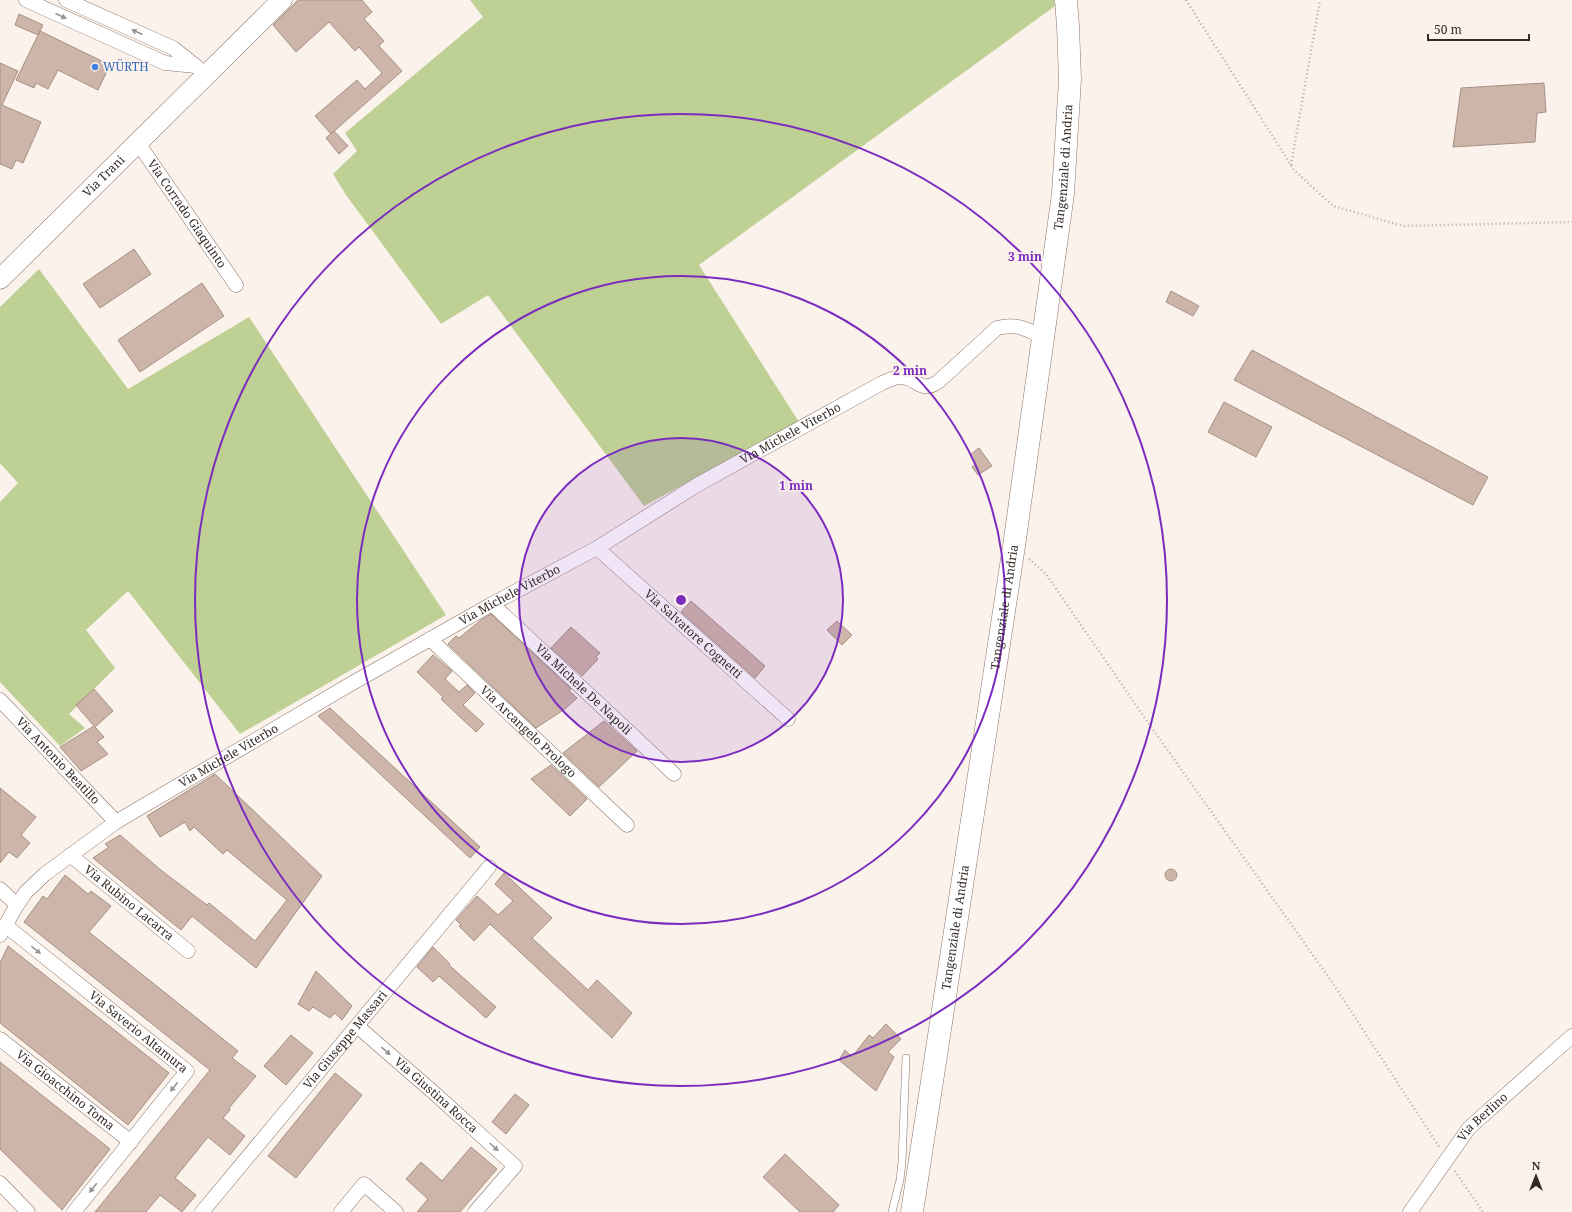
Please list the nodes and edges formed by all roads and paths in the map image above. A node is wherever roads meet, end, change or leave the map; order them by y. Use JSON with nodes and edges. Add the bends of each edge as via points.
{"nodes":[{"id":1,"x":26,"y":0,"type":"edge"},
{"id":2,"x":66,"y":0,"type":"edge"},
{"id":3,"x":282,"y":0,"type":"edge"},
{"id":4,"x":1066,"y":0,"type":"edge"},
{"id":5,"x":1186,"y":0,"type":"edge"},
{"id":6,"x":1320,"y":0,"type":"edge"},
{"id":7,"x":202,"y":70,"type":"junction"},
{"id":8,"x":138,"y":143,"type":"junction"},
{"id":9,"x":1291,"y":166,"type":"junction"},
{"id":10,"x":1572,"y":222,"type":"edge"},
{"id":11,"x":0,"y":279,"type":"edge"},
{"id":12,"x":236,"y":285,"type":"dead end"},
{"id":13,"x":1044,"y":337,"type":"junction"},
{"id":14,"x":1014,"y":546,"type":"junction"},
{"id":15,"x":597,"y":548,"type":"junction"},
{"id":16,"x":492,"y":604,"type":"junction"},
{"id":17,"x":430,"y":639,"type":"junction"},
{"id":18,"x":0,"y":700,"type":"edge"},
{"id":19,"x":788,"y":720,"type":"dead end"},
{"id":20,"x":674,"y":774,"type":"dead end"},
{"id":21,"x":116,"y":822,"type":"junction"},
{"id":22,"x":626,"y":825,"type":"dead end"},
{"id":23,"x":70,"y":855,"type":"junction"},
{"id":24,"x":490,"y":867,"type":"dead end"},
{"id":25,"x":0,"y":889,"type":"edge"},
{"id":26,"x":17,"y":905,"type":"junction"},
{"id":27,"x":3,"y":930,"type":"edge"},
{"id":28,"x":188,"y":951,"type":"dead end"},
{"id":29,"x":357,"y":1026,"type":"junction"},
{"id":30,"x":1572,"y":1036,"type":"edge"},
{"id":31,"x":0,"y":1039,"type":"edge"},
{"id":32,"x":906,"y":1058,"type":"dead end"},
{"id":33,"x":131,"y":1142,"type":"junction"},
{"id":34,"x":1447,"y":1159,"type":"junction"},
{"id":35,"x":909,"y":1177,"type":"junction"},
{"id":36,"x":0,"y":1183,"type":"edge"},
{"id":37,"x":28,"y":1212,"type":"edge"},
{"id":38,"x":74,"y":1212,"type":"edge"},
{"id":39,"x":202,"y":1212,"type":"edge"},
{"id":40,"x":341,"y":1212,"type":"edge"},
{"id":41,"x":396,"y":1212,"type":"edge"},
{"id":42,"x":475,"y":1212,"type":"edge"},
{"id":43,"x":892,"y":1212,"type":"edge"},
{"id":44,"x":912,"y":1212,"type":"edge"},
{"id":45,"x":1410,"y":1212,"type":"edge"},
{"id":46,"x":1483,"y":1212,"type":"edge"}],
"edges":[{"from":1,"to":7,"type":"street","one_way":true,"via":[[165,63]]},
{"from":7,"to":2,"type":"street","one_way":true,"via":[[173,48]]},
{"from":3,"to":7,"type":"main road","name":"Via Trani"},
{"from":4,"to":13,"type":"main road","name":"Tangenziale di Andria","via":[[1070,79],[1063,194]]},
{"from":5,"to":9,"type":"path"},
{"from":6,"to":9,"type":"path"},
{"from":7,"to":8,"type":"main road","name":"Via Trani"},
{"from":8,"to":11,"type":"main road","name":"Via Trani"},
{"from":8,"to":12,"type":"street","name":"Via Corrado Giaquinto"},
{"from":9,"to":10,"type":"path","via":[[1333,206],[1403,226]]},
{"from":13,"to":14,"type":"main road","name":"Tangenziale di Andria"},
{"from":13,"to":15,"type":"street","name":"Via Michele Viterbo","via":[[1019,326],[997,328],[931,387],[898,377],[882,383],[697,485]]},
{"from":14,"to":34,"type":"path","via":[[1046,574],[1332,982]]},
{"from":14,"to":35,"type":"main road","name":"Tangenziale di Andria"},
{"from":15,"to":16,"type":"street","name":"Via Michele Viterbo"},
{"from":15,"to":19,"type":"street","name":"Via Salvatore Cognetti"},
{"from":16,"to":17,"type":"street","name":"Via Michele Viterbo"},
{"from":16,"to":20,"type":"street","name":"Via Michele De Napoli"},
{"from":17,"to":21,"type":"street","name":"Via Michele Viterbo"},
{"from":17,"to":22,"type":"street","name":"Via Arcangelo Prologo"},
{"from":18,"to":21,"type":"street","name":"Via Antonio Beatillo"},
{"from":21,"to":23,"type":"street","name":"Via Michele Viterbo"},
{"from":23,"to":26,"type":"street","name":"Via Michele Viterbo","via":[[45,874],[26,892]]},
{"from":23,"to":28,"type":"street","name":"Via Rubino Lacarra"},
{"from":24,"to":29,"type":"street","name":"Via Giuseppe Massari"},
{"from":25,"to":26,"type":"street"},
{"from":26,"to":27,"type":"street","name":"Via Michele Viterbo"},
{"from":27,"to":33,"type":"street","name":"Via Saverio Altamura","one_way":true,"via":[[187,1071]]},
{"from":29,"to":39,"type":"street","name":"Via Giuseppe Massari"},
{"from":29,"to":42,"type":"street","name":"Via Giustina Rocca","one_way":true,"via":[[515,1166]]},
{"from":30,"to":34,"type":"street","name":"Via Berlino","via":[[1469,1128]]},
{"from":31,"to":33,"type":"street","name":"Via Gioacchino Toma"},
{"from":32,"to":35,"type":"lane","via":[[902,1162]]},
{"from":33,"to":38,"type":"street","name":"Via Saverio Altamura","one_way":true},
{"from":34,"to":45,"type":"street","name":"Via Berlino"},
{"from":34,"to":46,"type":"path"},
{"from":35,"to":43,"type":"lane"},
{"from":35,"to":44,"type":"main road","name":"Tangenziale di Andria"},
{"from":36,"to":37,"type":"street"},
{"from":40,"to":41,"type":"street","via":[[364,1184]]}]}
